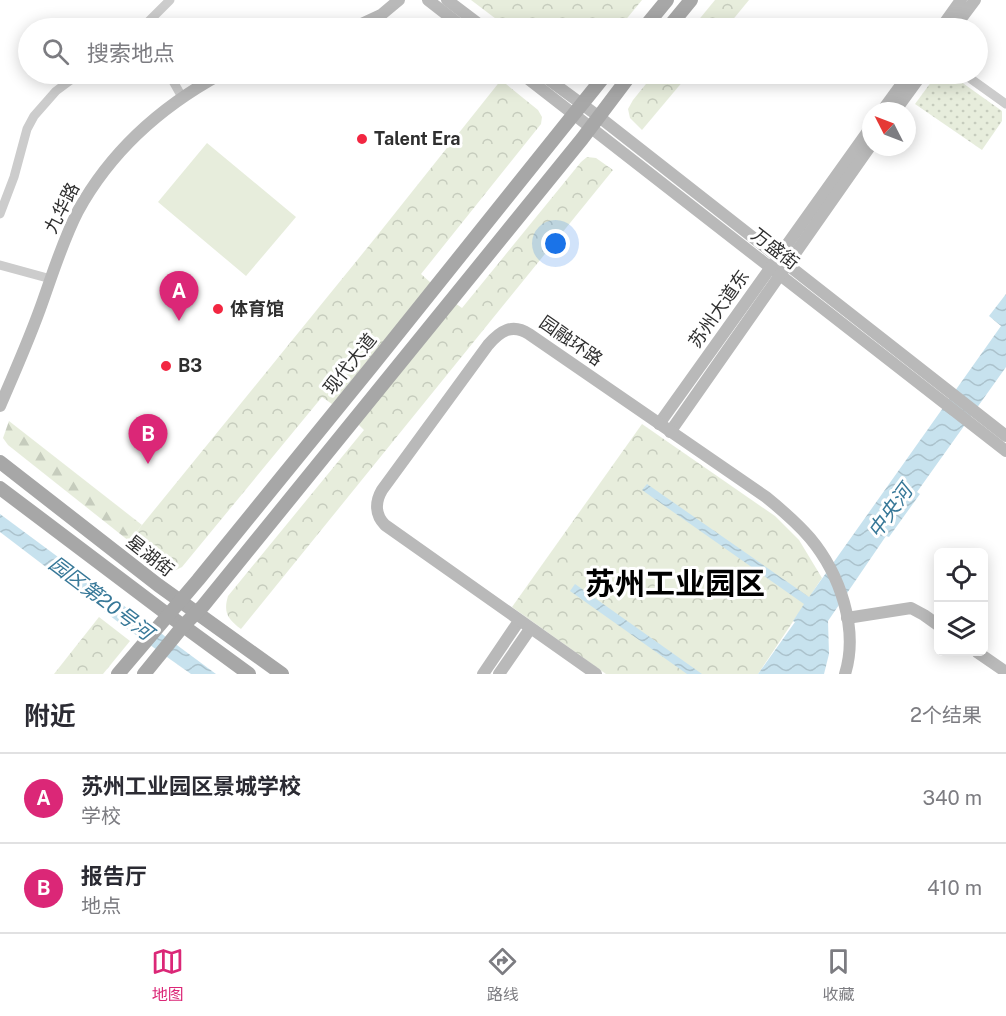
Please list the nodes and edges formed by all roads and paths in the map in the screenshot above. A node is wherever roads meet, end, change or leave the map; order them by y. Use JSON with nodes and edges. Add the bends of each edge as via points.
{"nodes":[{"id":1,"x":170,"y":0,"type":"edge"},
{"id":2,"x":399,"y":0,"type":"edge"},
{"id":3,"x":428,"y":0,"type":"edge"},
{"id":4,"x":447,"y":0,"type":"edge"},
{"id":5,"x":667,"y":0,"type":"edge"},
{"id":6,"x":691,"y":0,"type":"edge"},
{"id":7,"x":961,"y":0,"type":"edge"},
{"id":8,"x":975,"y":0,"type":"edge"},
{"id":9,"x":153,"y":18,"type":"edge"},
{"id":10,"x":375,"y":18,"type":"edge"},
{"id":11,"x":451,"y":18,"type":"edge"},
{"id":12,"x":471,"y":18,"type":"edge"},
{"id":13,"x":652,"y":18,"type":"edge"},
{"id":14,"x":676,"y":18,"type":"edge"},
{"id":15,"x":948,"y":18,"type":"edge"},
{"id":16,"x":962,"y":18,"type":"edge"},
{"id":17,"x":65,"y":84,"type":"edge"},
{"id":18,"x":175,"y":84,"type":"edge"},
{"id":19,"x":204,"y":84,"type":"edge"},
{"id":20,"x":538,"y":84,"type":"edge"},
{"id":21,"x":552,"y":84,"type":"edge"},
{"id":22,"x":598,"y":84,"type":"edge"},
{"id":23,"x":624,"y":84,"type":"edge"},
{"id":24,"x":902,"y":84,"type":"edge"},
{"id":25,"x":915,"y":84,"type":"edge"},
{"id":26,"x":978,"y":84,"type":"edge"},
{"id":27,"x":182,"y":97,"type":"junction"},
{"id":28,"x":889,"y":102,"type":"edge"},
{"id":29,"x":902,"y":102,"type":"edge"},
{"id":30,"x":1006,"y":104,"type":"edge"},
{"id":31,"x":578,"y":109,"type":"junction"},
{"id":32,"x":595,"y":122,"type":"junction"},
{"id":33,"x":862,"y":141,"type":"edge"},
{"id":34,"x":863,"y":156,"type":"edge"},
{"id":35,"x":0,"y":214,"type":"edge"},
{"id":36,"x":0,"y":265,"type":"edge"},
{"id":37,"x":779,"y":267,"type":"junction"},
{"id":38,"x":51,"y":279,"type":"junction"},
{"id":39,"x":0,"y":406,"type":"edge"},
{"id":40,"x":973,"y":418,"type":"junction"},
{"id":41,"x":659,"y":424,"type":"junction"},
{"id":42,"x":670,"y":432,"type":"junction"},
{"id":43,"x":1006,"y":436,"type":"edge"},
{"id":44,"x":1006,"y":452,"type":"edge"},
{"id":45,"x":0,"y":462,"type":"edge"},
{"id":46,"x":0,"y":488,"type":"edge"},
{"id":47,"x":180,"y":601,"type":"junction"},
{"id":48,"x":196,"y":613,"type":"junction"},
{"id":49,"x":847,"y":614,"type":"junction"},
{"id":50,"x":167,"y":615,"type":"junction"},
{"id":51,"x":519,"y":621,"type":"junction"},
{"id":52,"x":934,"y":621,"type":"edge"},
{"id":53,"x":183,"y":626,"type":"junction"},
{"id":54,"x":530,"y":629,"type":"junction"},
{"id":55,"x":984,"y":656,"type":"edge"},
{"id":56,"x":1006,"y":672,"type":"edge"},
{"id":57,"x":118,"y":674,"type":"edge"},
{"id":58,"x":144,"y":674,"type":"edge"},
{"id":59,"x":249,"y":674,"type":"edge"},
{"id":60,"x":282,"y":674,"type":"edge"},
{"id":61,"x":483,"y":674,"type":"edge"},
{"id":62,"x":499,"y":674,"type":"edge"},
{"id":63,"x":596,"y":674,"type":"edge"},
{"id":64,"x":845,"y":674,"type":"edge"}],
"edges":[{"from":1,"to":9,"type":"street"},
{"from":2,"to":10,"type":"main road"},
{"from":3,"to":11,"type":"main road"},
{"from":4,"to":12,"type":"main road"},
{"from":5,"to":13,"type":"main road"},
{"from":6,"to":14,"type":"main road"},
{"from":7,"to":15,"type":"main road"},
{"from":8,"to":16,"type":"main road"},
{"from":17,"to":35,"type":"street","via":[[34,116],[27,129]]},
{"from":18,"to":27,"type":"street"},
{"from":19,"to":27,"type":"main road","name":"九华路"},
{"from":20,"to":31,"type":"main road","name":"万盛街"},
{"from":21,"to":31,"type":"main road","name":"万盛街"},
{"from":22,"to":31,"type":"main road","name":"现代大道"},
{"from":23,"to":32,"type":"main road"},
{"from":24,"to":28,"type":"main road"},
{"from":25,"to":29,"type":"main road"},
{"from":26,"to":30,"type":"street"},
{"from":27,"to":38,"type":"main road","name":"九华路","via":[[130,142],[96,183],[71,226]]},
{"from":31,"to":32,"type":"main road","name":"万盛街"},
{"from":31,"to":47,"type":"main road","name":"现代大道"},
{"from":32,"to":37,"type":"main road","name":"万盛街"},
{"from":32,"to":48,"type":"main road"},
{"from":33,"to":37,"type":"main road","name":"苏州大道东"},
{"from":34,"to":37,"type":"main road","name":"苏州大道东"},
{"from":36,"to":38,"type":"street"},
{"from":37,"to":40,"type":"main road","name":"万盛街"},
{"from":37,"to":41,"type":"main road","name":"苏州大道东"},
{"from":37,"to":42,"type":"main road","name":"苏州大道东"},
{"from":38,"to":39,"type":"main road","name":"九华路"},
{"from":40,"to":43,"type":"main road","name":"万盛街"},
{"from":40,"to":44,"type":"main road","name":"万盛街"},
{"from":41,"to":42,"type":"main road","name":"园融环路"},
{"from":41,"to":51,"type":"main road","name":"园融环路","via":[[526,332],[511,328],[488,345],[382,490],[377,506],[385,525]]},
{"from":42,"to":49,"type":"main road","name":"园融环路","via":[[748,484],[812,540],[827,563]]},
{"from":45,"to":47,"type":"main road","name":"星湖街"},
{"from":46,"to":50,"type":"main road","name":"星湖街"},
{"from":47,"to":48,"type":"main road","name":"星湖街"},
{"from":47,"to":50,"type":"main road","name":"现代大道"},
{"from":48,"to":53,"type":"main road"},
{"from":48,"to":60,"type":"main road","name":"星湖街"},
{"from":49,"to":52,"type":"main road","via":[[911,608]]},
{"from":49,"to":64,"type":"main road","name":"园融环路","via":[[850,649]]},
{"from":50,"to":53,"type":"main road","name":"星湖街"},
{"from":50,"to":57,"type":"main road","name":"现代大道"},
{"from":51,"to":54,"type":"main road","name":"园融环路"},
{"from":51,"to":61,"type":"main road"},
{"from":53,"to":58,"type":"main road"},
{"from":53,"to":59,"type":"main road","name":"星湖街"},
{"from":54,"to":62,"type":"main road"},
{"from":54,"to":63,"type":"main road","name":"园融环路"},
{"from":55,"to":56,"type":"main road"}]}
